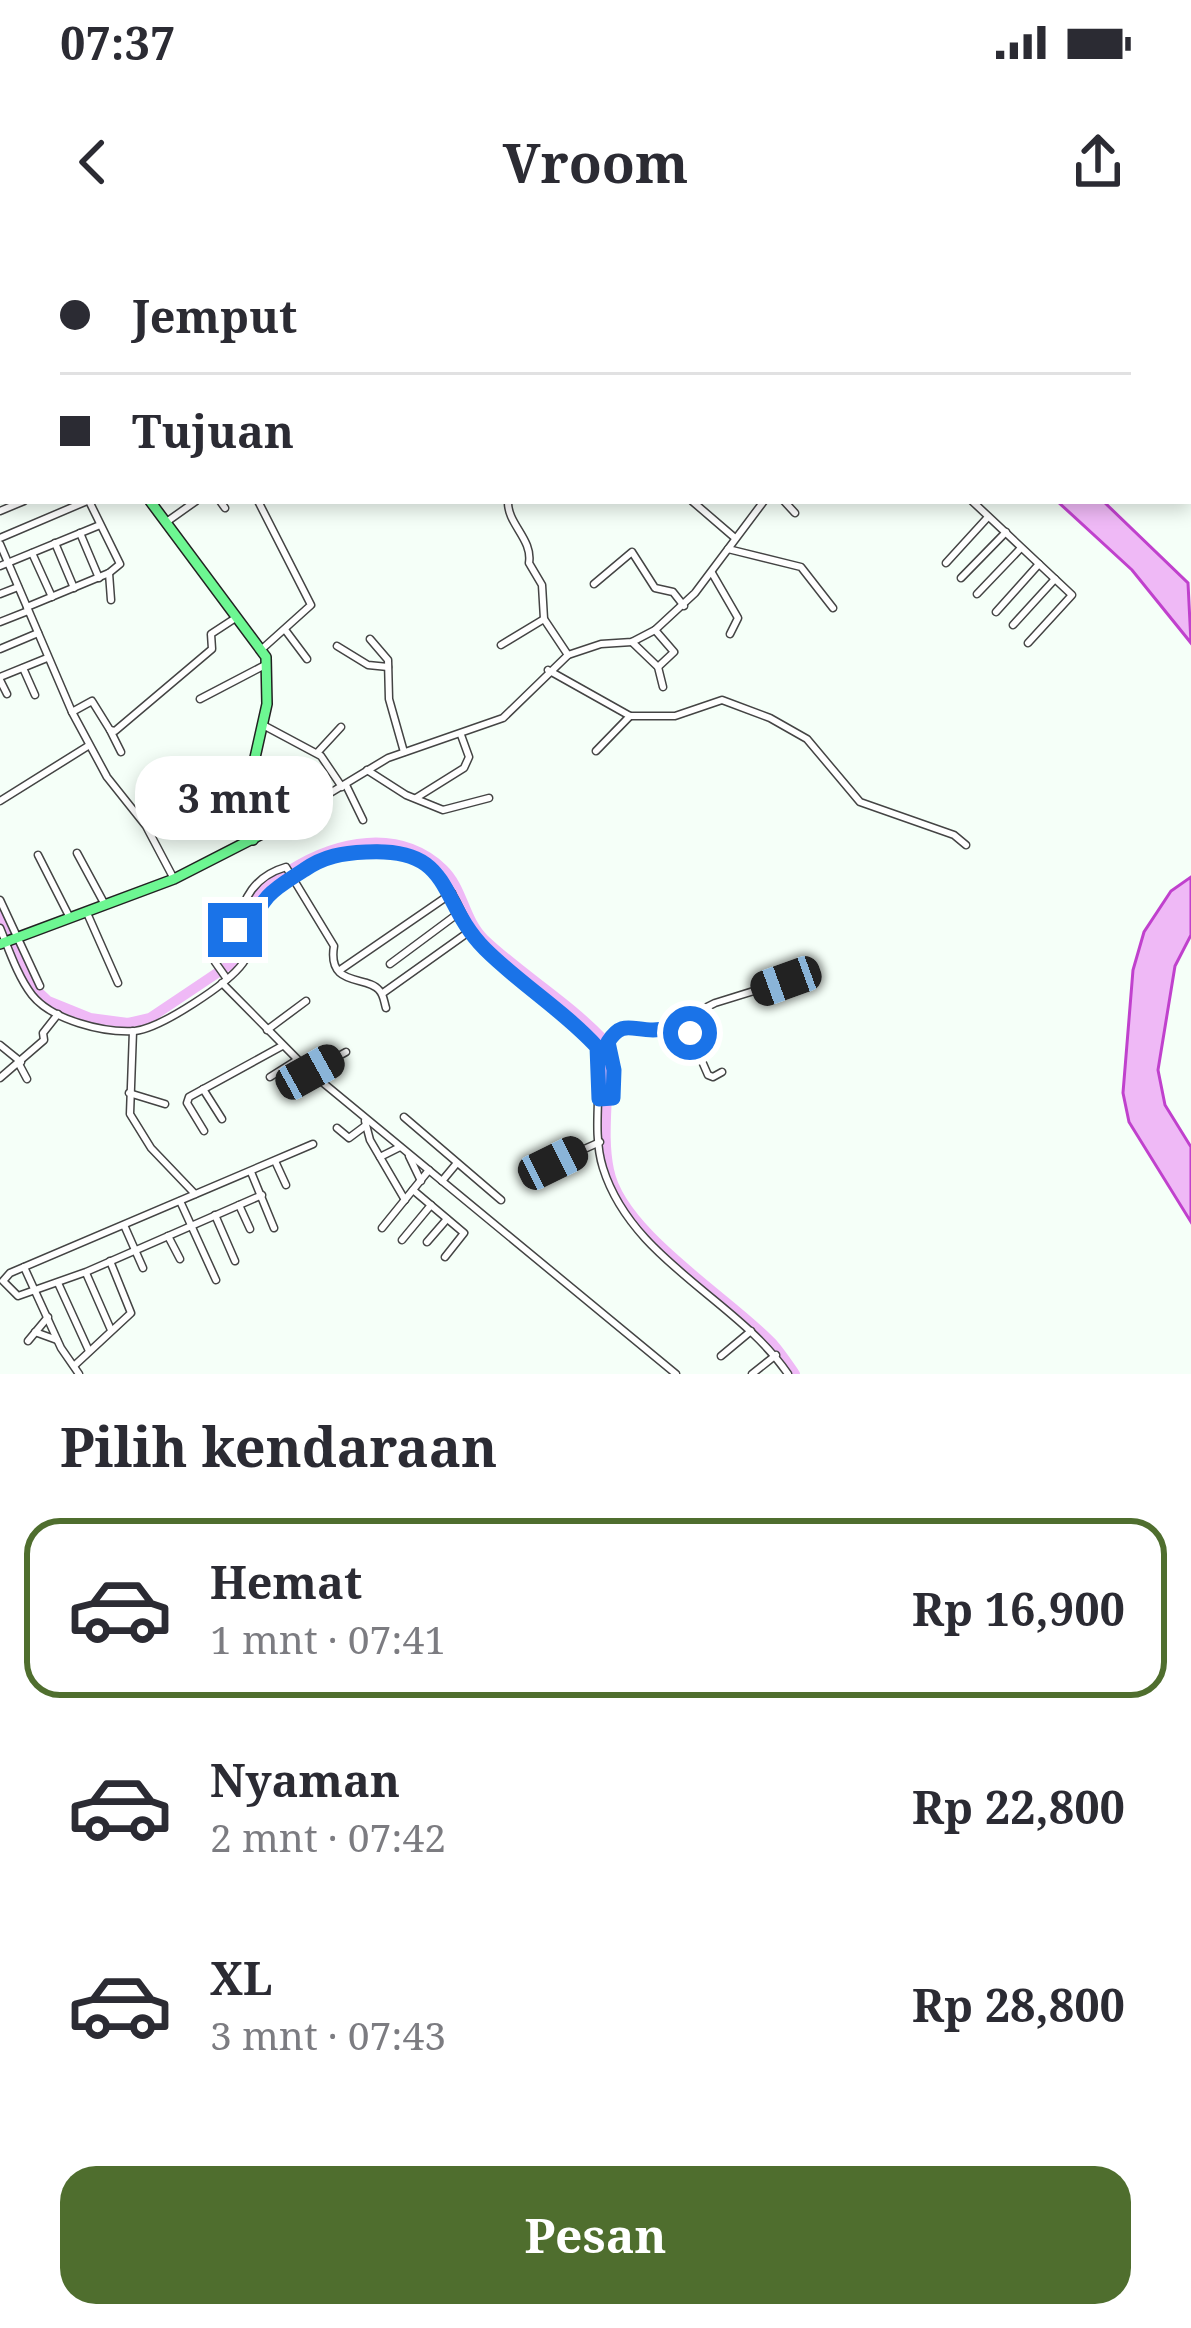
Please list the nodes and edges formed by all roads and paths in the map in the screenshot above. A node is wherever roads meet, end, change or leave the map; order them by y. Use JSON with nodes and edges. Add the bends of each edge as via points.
{"nodes":[{"id":1,"x":81,"y":504,"type":"edge"},
{"id":2,"x":90,"y":504,"type":"edge"},
{"id":3,"x":152,"y":504,"type":"edge"},
{"id":4,"x":192,"y":504,"type":"edge"},
{"id":5,"x":260,"y":504,"type":"edge"},
{"id":6,"x":508,"y":504,"type":"edge"},
{"id":7,"x":695,"y":504,"type":"edge"},
{"id":8,"x":762,"y":504,"type":"edge"},
{"id":9,"x":787,"y":504,"type":"edge"},
{"id":10,"x":975,"y":504,"type":"edge"},
{"id":11,"x":795,"y":513,"type":"dead end"},
{"id":12,"x":989,"y":517,"type":"junction"},
{"id":13,"x":165,"y":523,"type":"junction"},
{"id":14,"x":100,"y":525,"type":"junction"},
{"id":15,"x":1006,"y":532,"type":"junction"},
{"id":16,"x":80,"y":533,"type":"junction"},
{"id":17,"x":735,"y":538,"type":"junction"},
{"id":18,"x":0,"y":541,"type":"edge"},
{"id":19,"x":55,"y":543,"type":"junction"},
{"id":20,"x":1022,"y":548,"type":"junction"},
{"id":21,"x":728,"y":549,"type":"junction"},
{"id":22,"x":32,"y":553,"type":"junction"},
{"id":23,"x":946,"y":563,"type":"dead end"},
{"id":24,"x":4,"y":564,"type":"edge"},
{"id":25,"x":1039,"y":564,"type":"junction"},
{"id":26,"x":109,"y":573,"type":"junction"},
{"id":27,"x":712,"y":573,"type":"junction"},
{"id":28,"x":99,"y":578,"type":"junction"},
{"id":29,"x":961,"y":578,"type":"dead end"},
{"id":30,"x":1055,"y":579,"type":"junction"},
{"id":31,"x":594,"y":584,"type":"dead end"},
{"id":32,"x":18,"y":587,"type":"junction"},
{"id":33,"x":74,"y":588,"type":"junction"},
{"id":34,"x":0,"y":594,"type":"edge"},
{"id":35,"x":977,"y":594,"type":"dead end"},
{"id":36,"x":52,"y":597,"type":"junction"},
{"id":37,"x":111,"y":601,"type":"dead end"},
{"id":38,"x":684,"y":606,"type":"junction"},
{"id":39,"x":833,"y":608,"type":"dead end"},
{"id":40,"x":27,"y":609,"type":"junction"},
{"id":41,"x":996,"y":611,"type":"dead end"},
{"id":42,"x":238,"y":616,"type":"junction"},
{"id":43,"x":544,"y":619,"type":"junction"},
{"id":44,"x":0,"y":622,"type":"edge"},
{"id":45,"x":1013,"y":625,"type":"dead end"},
{"id":46,"x":655,"y":630,"type":"junction"},
{"id":47,"x":286,"y":631,"type":"junction"},
{"id":48,"x":38,"y":633,"type":"junction"},
{"id":49,"x":730,"y":634,"type":"dead end"},
{"id":50,"x":370,"y":639,"type":"dead end"},
{"id":51,"x":632,"y":642,"type":"junction"},
{"id":52,"x":1028,"y":643,"type":"dead end"},
{"id":53,"x":501,"y":645,"type":"dead end"},
{"id":54,"x":337,"y":646,"type":"dead end"},
{"id":55,"x":0,"y":649,"type":"edge"},
{"id":56,"x":262,"y":649,"type":"junction"},
{"id":57,"x":568,"y":655,"type":"junction"},
{"id":58,"x":48,"y":658,"type":"junction"},
{"id":59,"x":307,"y":658,"type":"dead end"},
{"id":60,"x":267,"y":664,"type":"junction"},
{"id":61,"x":388,"y":667,"type":"junction"},
{"id":62,"x":658,"y":667,"type":"junction"},
{"id":63,"x":23,"y":668,"type":"junction"},
{"id":64,"x":548,"y":670,"type":"junction"},
{"id":65,"x":0,"y":679,"type":"edge"},
{"id":66,"x":663,"y":687,"type":"dead end"},
{"id":67,"x":8,"y":694,"type":"dead end"},
{"id":68,"x":35,"y":694,"type":"dead end"},
{"id":69,"x":200,"y":699,"type":"dead end"},
{"id":70,"x":72,"y":712,"type":"junction"},
{"id":71,"x":630,"y":716,"type":"junction"},
{"id":72,"x":263,"y":725,"type":"junction"},
{"id":73,"x":341,"y":727,"type":"dead end"},
{"id":74,"x":110,"y":730,"type":"junction"},
{"id":75,"x":461,"y":735,"type":"junction"},
{"id":76,"x":90,"y":745,"type":"junction"},
{"id":77,"x":596,"y":751,"type":"dead end"},
{"id":78,"x":121,"y":752,"type":"dead end"},
{"id":79,"x":404,"y":752,"type":"junction"},
{"id":80,"x":317,"y":753,"type":"junction"},
{"id":81,"x":367,"y":770,"type":"junction"},
{"id":82,"x":344,"y":786,"type":"junction"},
{"id":83,"x":489,"y":797,"type":"dead end"},
{"id":84,"x":415,"y":799,"type":"junction"},
{"id":85,"x":0,"y":801,"type":"edge"},
{"id":86,"x":363,"y":820,"type":"dead end"},
{"id":87,"x":260,"y":829,"type":"junction"},
{"id":88,"x":966,"y":845,"type":"dead end"},
{"id":89,"x":77,"y":854,"type":"dead end"},
{"id":90,"x":38,"y":855,"type":"dead end"},
{"id":91,"x":290,"y":873,"type":"junction"},
{"id":92,"x":174,"y":879,"type":"junction"},
{"id":93,"x":452,"y":893,"type":"junction"},
{"id":94,"x":0,"y":900,"type":"edge"},
{"id":95,"x":105,"y":905,"type":"junction"},
{"id":96,"x":460,"y":912,"type":"junction"},
{"id":97,"x":87,"y":913,"type":"junction"},
{"id":98,"x":70,"y":918,"type":"junction"},
{"id":99,"x":0,"y":928,"type":"edge"},
{"id":100,"x":237,"y":928,"type":"junction"},
{"id":101,"x":251,"y":929,"type":"junction"},
{"id":102,"x":470,"y":931,"type":"junction"},
{"id":103,"x":10,"y":940,"type":"edge"},
{"id":104,"x":390,"y":964,"type":"dead end"},
{"id":105,"x":340,"y":970,"type":"junction"},
{"id":106,"x":222,"y":975,"type":"junction"},
{"id":107,"x":786,"y":981,"type":"dead end"},
{"id":108,"x":118,"y":983,"type":"dead end"},
{"id":109,"x":40,"y":986,"type":"dead end"},
{"id":110,"x":383,"y":993,"type":"junction"},
{"id":111,"x":306,"y":1001,"type":"dead end"},
{"id":112,"x":386,"y":1009,"type":"dead end"},
{"id":113,"x":58,"y":1013,"type":"junction"},
{"id":114,"x":684,"y":1020,"type":"junction"},
{"id":115,"x":267,"y":1030,"type":"junction"},
{"id":116,"x":133,"y":1031,"type":"junction"},
{"id":117,"x":0,"y":1045,"type":"edge"},
{"id":118,"x":282,"y":1046,"type":"junction"},
{"id":119,"x":346,"y":1052,"type":"dead end"},
{"id":120,"x":297,"y":1060,"type":"junction"},
{"id":121,"x":20,"y":1063,"type":"junction"},
{"id":122,"x":310,"y":1072,"type":"junction"},
{"id":123,"x":722,"y":1072,"type":"dead end"},
{"id":124,"x":270,"y":1077,"type":"dead end"},
{"id":125,"x":0,"y":1078,"type":"edge"},
{"id":126,"x":27,"y":1079,"type":"dead end"},
{"id":127,"x":203,"y":1090,"type":"junction"},
{"id":128,"x":129,"y":1093,"type":"junction"},
{"id":129,"x":605,"y":1099,"type":"junction"},
{"id":130,"x":165,"y":1104,"type":"dead end"},
{"id":131,"x":404,"y":1117,"type":"dead end"},
{"id":132,"x":222,"y":1119,"type":"dead end"},
{"id":133,"x":365,"y":1122,"type":"junction"},
{"id":134,"x":337,"y":1128,"type":"dead end"},
{"id":135,"x":204,"y":1131,"type":"dead end"},
{"id":136,"x":600,"y":1142,"type":"junction"},
{"id":137,"x":313,"y":1144,"type":"dead end"},
{"id":138,"x":400,"y":1147,"type":"junction"},
{"id":139,"x":408,"y":1153,"type":"junction"},
{"id":140,"x":380,"y":1157,"type":"junction"},
{"id":141,"x":275,"y":1161,"type":"junction"},
{"id":142,"x":457,"y":1163,"type":"junction"},
{"id":143,"x":553,"y":1163,"type":"dead end"},
{"id":144,"x":429,"y":1171,"type":"junction"},
{"id":145,"x":251,"y":1172,"type":"junction"},
{"id":146,"x":421,"y":1180,"type":"junction"},
{"id":147,"x":442,"y":1181,"type":"junction"},
{"id":148,"x":286,"y":1185,"type":"dead end"},
{"id":149,"x":413,"y":1190,"type":"junction"},
{"id":150,"x":196,"y":1195,"type":"junction"},
{"id":151,"x":262,"y":1195,"type":"junction"},
{"id":152,"x":405,"y":1200,"type":"junction"},
{"id":153,"x":501,"y":1200,"type":"dead end"},
{"id":154,"x":180,"y":1201,"type":"junction"},
{"id":155,"x":239,"y":1205,"type":"junction"},
{"id":156,"x":430,"y":1205,"type":"junction"},
{"id":157,"x":215,"y":1215,"type":"junction"},
{"id":158,"x":447,"y":1219,"type":"junction"},
{"id":159,"x":124,"y":1225,"type":"junction"},
{"id":160,"x":191,"y":1226,"type":"junction"},
{"id":161,"x":274,"y":1228,"type":"dead end"},
{"id":162,"x":382,"y":1228,"type":"dead end"},
{"id":163,"x":250,"y":1229,"type":"dead end"},
{"id":164,"x":464,"y":1233,"type":"junction"},
{"id":165,"x":168,"y":1236,"type":"junction"},
{"id":166,"x":402,"y":1240,"type":"dead end"},
{"id":167,"x":427,"y":1243,"type":"dead end"},
{"id":168,"x":476,"y":1243,"type":"dead end"},
{"id":169,"x":134,"y":1250,"type":"junction"},
{"id":170,"x":445,"y":1257,"type":"dead end"},
{"id":171,"x":180,"y":1259,"type":"dead end"},
{"id":172,"x":110,"y":1261,"type":"junction"},
{"id":173,"x":235,"y":1261,"type":"dead end"},
{"id":174,"x":23,"y":1267,"type":"junction"},
{"id":175,"x":142,"y":1268,"type":"dead end"},
{"id":176,"x":86,"y":1272,"type":"junction"},
{"id":177,"x":216,"y":1280,"type":"dead end"},
{"id":178,"x":58,"y":1282,"type":"junction"},
{"id":179,"x":36,"y":1290,"type":"junction"},
{"id":180,"x":48,"y":1317,"type":"junction"},
{"id":181,"x":111,"y":1330,"type":"junction"},
{"id":182,"x":751,"y":1331,"type":"junction"},
{"id":183,"x":35,"y":1332,"type":"junction"},
{"id":184,"x":57,"y":1340,"type":"junction"},
{"id":185,"x":28,"y":1341,"type":"dead end"},
{"id":186,"x":89,"y":1352,"type":"junction"},
{"id":187,"x":776,"y":1355,"type":"junction"},
{"id":188,"x":721,"y":1356,"type":"dead end"},
{"id":189,"x":77,"y":1370,"type":"edge"},
{"id":190,"x":676,"y":1374,"type":"edge"},
{"id":191,"x":752,"y":1374,"type":"edge"},
{"id":192,"x":788,"y":1374,"type":"edge"}],
"edges":[{"from":1,"to":18,"type":"street"},
{"from":2,"to":14,"type":"street"},
{"from":3,"to":13,"type":"main road"},
{"from":4,"to":13,"type":"street"},
{"from":5,"to":47,"type":"street","via":[[311,605]]},
{"from":6,"to":43,"type":"street","via":[[542,585]]},
{"from":7,"to":17,"type":"street"},
{"from":8,"to":17,"type":"street"},
{"from":9,"to":11,"type":"street"},
{"from":10,"to":12,"type":"street"},
{"from":12,"to":15,"type":"street"},
{"from":12,"to":23,"type":"street"},
{"from":13,"to":42,"type":"main road"},
{"from":14,"to":16,"type":"street"},
{"from":14,"to":26,"type":"street","via":[[119,558]]},
{"from":15,"to":20,"type":"street"},
{"from":15,"to":29,"type":"street"},
{"from":16,"to":19,"type":"street"},
{"from":16,"to":28,"type":"street"},
{"from":17,"to":21,"type":"street"},
{"from":18,"to":24,"type":"street"},
{"from":19,"to":22,"type":"street"},
{"from":19,"to":33,"type":"street"},
{"from":20,"to":25,"type":"street"},
{"from":20,"to":35,"type":"street"},
{"from":21,"to":27,"type":"street"},
{"from":21,"to":39,"type":"street","via":[[802,567]]},
{"from":22,"to":24,"type":"street"},
{"from":22,"to":36,"type":"street"},
{"from":24,"to":32,"type":"street"},
{"from":25,"to":30,"type":"street"},
{"from":25,"to":41,"type":"street"},
{"from":26,"to":28,"type":"street"},
{"from":26,"to":37,"type":"street"},
{"from":27,"to":38,"type":"street"},
{"from":27,"to":49,"type":"street","via":[[738,618]]},
{"from":28,"to":33,"type":"street"},
{"from":30,"to":45,"type":"street"},
{"from":30,"to":52,"type":"street","via":[[1072,595]]},
{"from":31,"to":38,"type":"street","via":[[632,552],[656,588]]},
{"from":32,"to":34,"type":"street"},
{"from":32,"to":40,"type":"street"},
{"from":33,"to":36,"type":"street"},
{"from":36,"to":40,"type":"street"},
{"from":38,"to":46,"type":"street"},
{"from":40,"to":44,"type":"street"},
{"from":40,"to":48,"type":"street"},
{"from":42,"to":56,"type":"main road"},
{"from":42,"to":74,"type":"street","via":[[211,634],[212,649]]},
{"from":43,"to":53,"type":"street"},
{"from":43,"to":57,"type":"street"},
{"from":46,"to":51,"type":"street"},
{"from":46,"to":62,"type":"street","via":[[674,652]]},
{"from":47,"to":56,"type":"street"},
{"from":47,"to":59,"type":"street"},
{"from":48,"to":55,"type":"street"},
{"from":48,"to":58,"type":"street"},
{"from":50,"to":61,"type":"street"},
{"from":51,"to":57,"type":"street"},
{"from":51,"to":62,"type":"street"},
{"from":54,"to":61,"type":"street"},
{"from":56,"to":60,"type":"main road"},
{"from":57,"to":64,"type":"street"},
{"from":58,"to":63,"type":"street"},
{"from":58,"to":70,"type":"street"},
{"from":60,"to":69,"type":"street"},
{"from":60,"to":72,"type":"main road"},
{"from":61,"to":79,"type":"street"},
{"from":62,"to":66,"type":"street"},
{"from":63,"to":65,"type":"street"},
{"from":63,"to":68,"type":"street"},
{"from":64,"to":71,"type":"street"},
{"from":64,"to":75,"type":"street","via":[[503,718]]},
{"from":65,"to":67,"type":"street"},
{"from":70,"to":74,"type":"street","via":[[92,701]]},
{"from":70,"to":76,"type":"street"},
{"from":71,"to":77,"type":"street"},
{"from":71,"to":88,"type":"street","via":[[675,716],[729,702],[800,732],[860,802]]},
{"from":72,"to":80,"type":"street"},
{"from":72,"to":87,"type":"main road","via":[[250,780]]},
{"from":73,"to":80,"type":"street"},
{"from":74,"to":78,"type":"street"},
{"from":75,"to":79,"type":"street"},
{"from":75,"to":84,"type":"street","via":[[470,757],[465,767]]},
{"from":76,"to":85,"type":"street"},
{"from":76,"to":92,"type":"street"},
{"from":79,"to":81,"type":"street"},
{"from":80,"to":82,"type":"street"},
{"from":81,"to":82,"type":"street"},
{"from":81,"to":84,"type":"street"},
{"from":82,"to":86,"type":"street"},
{"from":82,"to":87,"type":"street"},
{"from":83,"to":84,"type":"street","via":[[449,810]]},
{"from":87,"to":92,"type":"main road"},
{"from":89,"to":95,"type":"street"},
{"from":90,"to":98,"type":"street"},
{"from":91,"to":93,"type":"street","via":[[336,855],[393,851],[427,863]]},
{"from":91,"to":100,"type":"street","via":[[257,882]]},
{"from":91,"to":101,"type":"street","via":[[261,901]]},
{"from":91,"to":105,"type":"street"},
{"from":92,"to":95,"type":"main road"},
{"from":93,"to":96,"type":"street"},
{"from":93,"to":105,"type":"street"},
{"from":94,"to":103,"type":"street"},
{"from":95,"to":97,"type":"main road"},
{"from":96,"to":102,"type":"street"},
{"from":96,"to":104,"type":"street"},
{"from":97,"to":98,"type":"main road"},
{"from":97,"to":108,"type":"street"},
{"from":98,"to":103,"type":"main road"},
{"from":99,"to":103,"type":"street"},
{"from":100,"to":101,"type":"street"},
{"from":100,"to":106,"type":"street","via":[[235,948],[215,962]]},
{"from":101,"to":106,"type":"street","via":[[246,958]]},
{"from":102,"to":110,"type":"street"},
{"from":102,"to":129,"type":"street","via":[[597,1047]]},
{"from":103,"to":109,"type":"street"},
{"from":103,"to":113,"type":"street","via":[[33,996]]},
{"from":105,"to":110,"type":"street"},
{"from":106,"to":115,"type":"street"},
{"from":106,"to":116,"type":"street","via":[[171,1016]]},
{"from":107,"to":114,"type":"street"},
{"from":110,"to":112,"type":"street"},
{"from":111,"to":115,"type":"street"},
{"from":113,"to":116,"type":"street"},
{"from":113,"to":121,"type":"street"},
{"from":114,"to":123,"type":"street","via":[[708,1075]]},
{"from":114,"to":129,"type":"street","via":[[659,1030],[623,1026],[608,1039],[614,1070]]},
{"from":115,"to":118,"type":"street"},
{"from":116,"to":128,"type":"street"},
{"from":117,"to":121,"type":"street"},
{"from":118,"to":120,"type":"street"},
{"from":118,"to":127,"type":"street"},
{"from":119,"to":122,"type":"street"},
{"from":120,"to":122,"type":"street"},
{"from":120,"to":124,"type":"street"},
{"from":121,"to":125,"type":"street"},
{"from":121,"to":126,"type":"street"},
{"from":122,"to":133,"type":"street"},
{"from":127,"to":132,"type":"street"},
{"from":127,"to":135,"type":"street","via":[[187,1101]]},
{"from":128,"to":130,"type":"street"},
{"from":128,"to":150,"type":"street","via":[[130,1114],[151,1148]]},
{"from":129,"to":136,"type":"street"},
{"from":131,"to":142,"type":"street"},
{"from":133,"to":134,"type":"street","via":[[349,1138]]},
{"from":133,"to":138,"type":"street"},
{"from":133,"to":140,"type":"street"},
{"from":136,"to":143,"type":"street"},
{"from":136,"to":182,"type":"street","via":[[605,1173],[632,1221]]},
{"from":137,"to":141,"type":"street"},
{"from":138,"to":139,"type":"street"},
{"from":138,"to":140,"type":"street"},
{"from":139,"to":144,"type":"street"},
{"from":139,"to":146,"type":"street"},
{"from":140,"to":152,"type":"street"},
{"from":141,"to":145,"type":"street"},
{"from":141,"to":148,"type":"street"},
{"from":142,"to":147,"type":"street"},
{"from":142,"to":153,"type":"street"},
{"from":144,"to":146,"type":"street"},
{"from":144,"to":147,"type":"street"},
{"from":145,"to":150,"type":"street"},
{"from":145,"to":151,"type":"street"},
{"from":146,"to":149,"type":"street"},
{"from":147,"to":190,"type":"street"},
{"from":149,"to":152,"type":"street"},
{"from":149,"to":156,"type":"street"},
{"from":150,"to":154,"type":"street"},
{"from":151,"to":155,"type":"street"},
{"from":151,"to":161,"type":"street"},
{"from":152,"to":162,"type":"street"},
{"from":154,"to":159,"type":"street"},
{"from":154,"to":160,"type":"street"},
{"from":155,"to":157,"type":"street"},
{"from":155,"to":163,"type":"street"},
{"from":156,"to":158,"type":"street"},
{"from":156,"to":166,"type":"street"},
{"from":157,"to":160,"type":"street"},
{"from":157,"to":173,"type":"street"},
{"from":158,"to":164,"type":"street"},
{"from":158,"to":167,"type":"street"},
{"from":159,"to":169,"type":"street"},
{"from":159,"to":174,"type":"street"},
{"from":160,"to":165,"type":"street"},
{"from":160,"to":177,"type":"street"},
{"from":164,"to":168,"type":"street"},
{"from":164,"to":170,"type":"street"},
{"from":165,"to":169,"type":"street"},
{"from":165,"to":171,"type":"street"},
{"from":169,"to":172,"type":"street"},
{"from":169,"to":175,"type":"street"},
{"from":172,"to":176,"type":"street"},
{"from":172,"to":181,"type":"street","via":[[131,1311]]},
{"from":174,"to":179,"type":"street"},
{"from":174,"to":179,"type":"street","via":[[3,1281],[16,1297]]},
{"from":176,"to":178,"type":"street"},
{"from":176,"to":181,"type":"street"},
{"from":178,"to":179,"type":"street"},
{"from":178,"to":186,"type":"street"},
{"from":179,"to":180,"type":"street"},
{"from":180,"to":183,"type":"street"},
{"from":180,"to":184,"type":"street"},
{"from":181,"to":186,"type":"street"},
{"from":182,"to":187,"type":"street"},
{"from":182,"to":188,"type":"street"},
{"from":183,"to":184,"type":"street"},
{"from":183,"to":185,"type":"street"},
{"from":184,"to":189,"type":"street"},
{"from":186,"to":189,"type":"street"},
{"from":187,"to":191,"type":"street"},
{"from":187,"to":192,"type":"street"}]}
